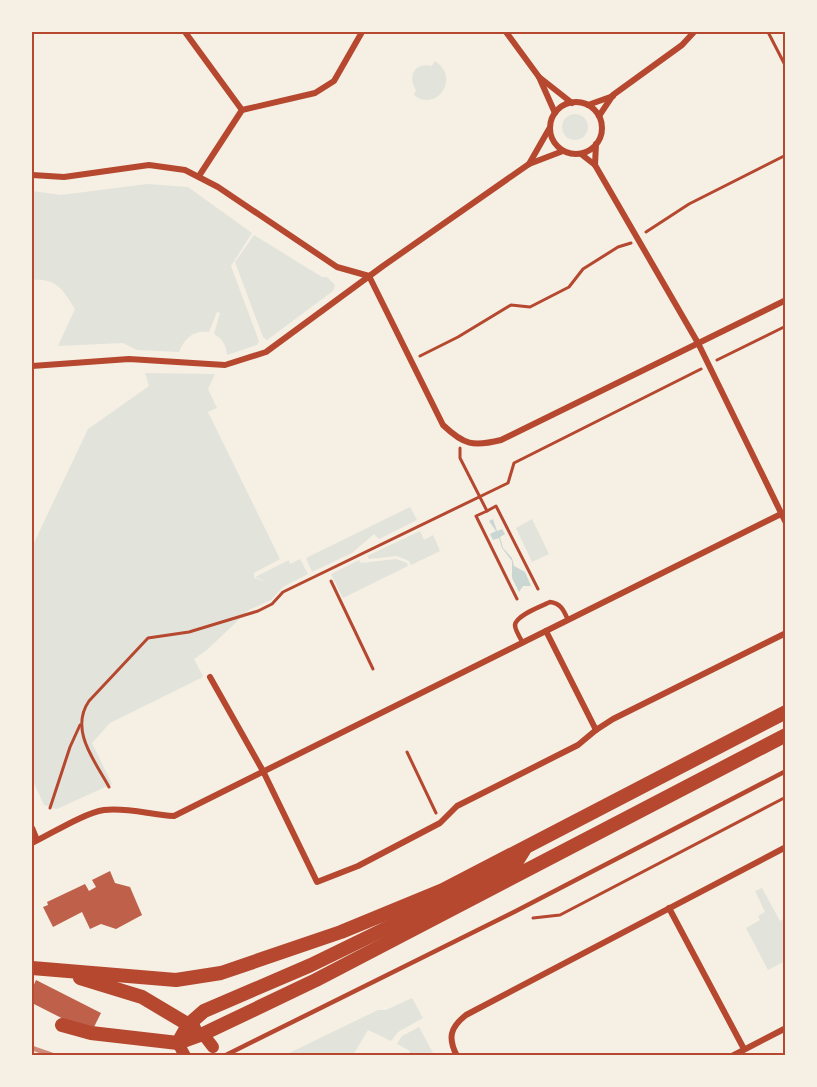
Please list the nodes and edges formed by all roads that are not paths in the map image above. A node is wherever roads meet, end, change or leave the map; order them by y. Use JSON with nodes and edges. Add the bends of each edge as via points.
{"nodes":[{"id":1,"x":185,"y":32,"type":"edge"},
{"id":2,"x":362,"y":32,"type":"edge"},
{"id":3,"x":506,"y":32,"type":"edge"},
{"id":4,"x":694,"y":32,"type":"edge"},
{"id":5,"x":538,"y":77,"type":"junction"},
{"id":6,"x":613,"y":95,"type":"junction"},
{"id":7,"x":572,"y":103,"type":"junction"},
{"id":8,"x":588,"y":105,"type":"junction"},
{"id":9,"x":242,"y":110,"type":"junction"},
{"id":10,"x":555,"y":113,"type":"junction"},
{"id":11,"x":599,"y":116,"type":"junction"},
{"id":12,"x":549,"y":129,"type":"junction"},
{"id":13,"x":596,"y":144,"type":"junction"},
{"id":14,"x":563,"y":152,"type":"junction"},
{"id":15,"x":581,"y":154,"type":"junction"},
{"id":16,"x":529,"y":164,"type":"junction"},
{"id":17,"x":595,"y":165,"type":"junction"},
{"id":18,"x":32,"y":175,"type":"edge"},
{"id":19,"x":199,"y":176,"type":"junction"},
{"id":20,"x":369,"y":276,"type":"junction"},
{"id":21,"x":786,"y":300,"type":"edge"},
{"id":22,"x":698,"y":343,"type":"junction"},
{"id":23,"x":32,"y":366,"type":"edge"},
{"id":24,"x":781,"y":514,"type":"junction"},
{"id":25,"x":786,"y":523,"type":"edge"},
{"id":26,"x":568,"y":620,"type":"junction"},
{"id":27,"x":546,"y":631,"type":"junction"},
{"id":28,"x":786,"y":633,"type":"edge"},
{"id":29,"x":523,"y":643,"type":"junction"},
{"id":30,"x":210,"y":677,"type":"dead end"},
{"id":31,"x":786,"y":712,"type":"edge"},
{"id":32,"x":596,"y":730,"type":"junction"},
{"id":33,"x":786,"y":735,"type":"edge"},
{"id":34,"x":263,"y":771,"type":"junction"},
{"id":35,"x":786,"y":771,"type":"edge"},
{"id":36,"x":32,"y":828,"type":"edge"},
{"id":37,"x":34,"y":841,"type":"edge"},
{"id":38,"x":786,"y":847,"type":"edge"},
{"id":39,"x":525,"y":848,"type":"junction"},
{"id":40,"x":669,"y":909,"type":"junction"},
{"id":41,"x":32,"y":968,"type":"edge"},
{"id":42,"x":55,"y":970,"type":"junction"},
{"id":43,"x":62,"y":1025,"type":"dead end"},
{"id":44,"x":188,"y":1025,"type":"junction"},
{"id":45,"x":786,"y":1028,"type":"edge"},
{"id":46,"x":203,"y":1034,"type":"junction"},
{"id":47,"x":178,"y":1043,"type":"junction"},
{"id":48,"x":213,"y":1047,"type":"dead end"},
{"id":49,"x":744,"y":1049,"type":"junction"},
{"id":50,"x":186,"y":1056,"type":"edge"},
{"id":51,"x":224,"y":1056,"type":"edge"},
{"id":52,"x":457,"y":1056,"type":"edge"},
{"id":53,"x":732,"y":1056,"type":"edge"}],
"edges":[{"from":1,"to":9,"type":"street"},
{"from":2,"to":9,"type":"street","via":[[334,81],[315,93]]},
{"from":3,"to":5,"type":"street"},
{"from":4,"to":6,"type":"street"},
{"from":5,"to":7,"type":"street"},
{"from":5,"to":10,"type":"street"},
{"from":6,"to":8,"type":"street"},
{"from":6,"to":11,"type":"street"},
{"from":7,"to":8,"type":"street"},
{"from":7,"to":10,"type":"street"},
{"from":8,"to":11,"type":"street"},
{"from":9,"to":19,"type":"street"},
{"from":10,"to":12,"type":"street"},
{"from":11,"to":13,"type":"street","via":[[602,128]]},
{"from":12,"to":14,"type":"street"},
{"from":12,"to":16,"type":"street"},
{"from":13,"to":15,"type":"street"},
{"from":13,"to":17,"type":"street"},
{"from":14,"to":15,"type":"street"},
{"from":14,"to":16,"type":"street"},
{"from":15,"to":17,"type":"street"},
{"from":16,"to":20,"type":"street"},
{"from":17,"to":22,"type":"street"},
{"from":18,"to":19,"type":"street","via":[[64,177],[149,165]]},
{"from":19,"to":20,"type":"street","via":[[337,267]]},
{"from":20,"to":22,"type":"street","via":[[443,424],[461,440],[481,445],[501,440]]},
{"from":20,"to":23,"type":"street","via":[[266,352],[225,365],[129,359]]},
{"from":21,"to":22,"type":"street"},
{"from":22,"to":24,"type":"street"},
{"from":24,"to":25,"type":"street"},
{"from":24,"to":26,"type":"street"},
{"from":26,"to":27,"type":"street"},
{"from":26,"to":29,"type":"lane","via":[[555,602],[519,617],[515,628]]},
{"from":27,"to":29,"type":"street"},
{"from":27,"to":32,"type":"street"},
{"from":28,"to":32,"type":"street"},
{"from":29,"to":34,"type":"street"},
{"from":30,"to":34,"type":"street"},
{"from":31,"to":39,"type":"main road"},
{"from":32,"to":34,"type":"street","via":[[566,752],[457,806],[440,823],[358,866],[317,882]]},
{"from":33,"to":46,"type":"main road","via":[[316,980]]},
{"from":34,"to":37,"type":"street","via":[[174,816],[102,810]]},
{"from":35,"to":51,"type":"lane","via":[[537,901]]},
{"from":36,"to":37,"type":"street"},
{"from":38,"to":40,"type":"street"},
{"from":39,"to":42,"type":"main road","via":[[423,899],[221,973],[176,980]]},
{"from":39,"to":44,"type":"main road","via":[[514,866],[310,965],[204,1011]]},
{"from":40,"to":49,"type":"street"},
{"from":40,"to":52,"type":"street","via":[[466,1015],[455,1024],[451,1037]]},
{"from":41,"to":42,"type":"main road"},
{"from":42,"to":44,"type":"main road","via":[[141,997]]},
{"from":43,"to":47,"type":"main road","via":[[90,1034]]},
{"from":44,"to":46,"type":"main road"},
{"from":44,"to":47,"type":"main road"},
{"from":45,"to":49,"type":"street"},
{"from":46,"to":47,"type":"main road"},
{"from":46,"to":48,"type":"main road"},
{"from":47,"to":50,"type":"main road"},
{"from":49,"to":53,"type":"street"}]}
